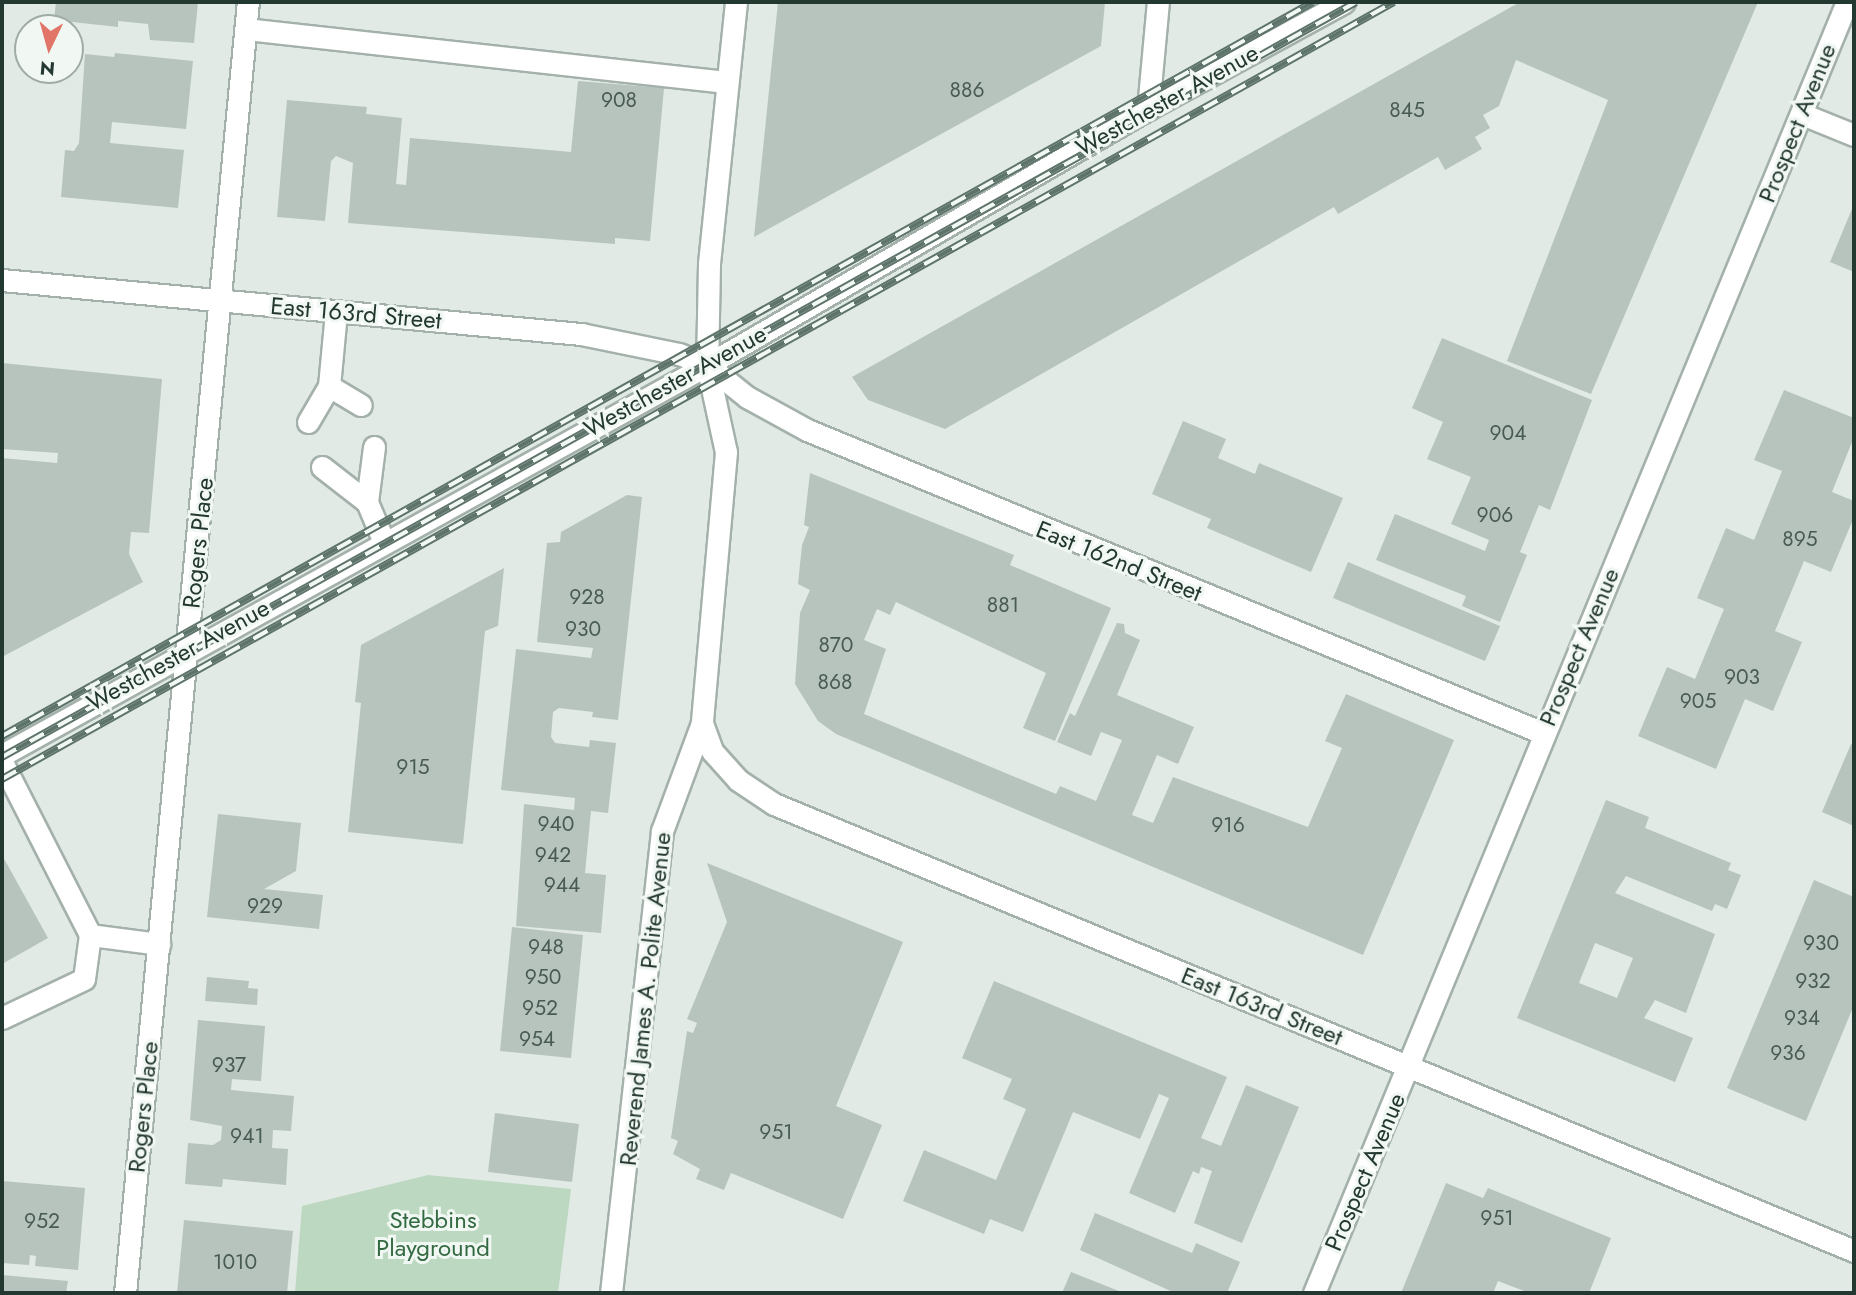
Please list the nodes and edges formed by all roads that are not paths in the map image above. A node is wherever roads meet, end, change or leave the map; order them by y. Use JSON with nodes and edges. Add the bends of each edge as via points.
{"nodes":[{"id":1,"x":248,"y":2,"type":"edge"},
{"id":2,"x":736,"y":2,"type":"edge"},
{"id":3,"x":1158,"y":2,"type":"edge"},
{"id":4,"x":1344,"y":2,"type":"edge"},
{"id":5,"x":1847,"y":2,"type":"edge"},
{"id":6,"x":246,"y":29,"type":"junction"},
{"id":7,"x":727,"y":82,"type":"junction"},
{"id":8,"x":1148,"y":109,"type":"junction"},
{"id":9,"x":1802,"y":114,"type":"junction"},
{"id":10,"x":1854,"y":135,"type":"edge"},
{"id":11,"x":2,"y":279,"type":"edge"},
{"id":12,"x":221,"y":300,"type":"junction"},
{"id":13,"x":336,"y":312,"type":"junction"},
{"id":14,"x":707,"y":365,"type":"junction"},
{"id":15,"x":329,"y":386,"type":"junction"},
{"id":16,"x":361,"y":405,"type":"dead end"},
{"id":17,"x":308,"y":422,"type":"dead end"},
{"id":18,"x":374,"y":447,"type":"dead end"},
{"id":19,"x":322,"y":467,"type":"dead end"},
{"id":20,"x":367,"y":502,"type":"junction"},
{"id":21,"x":384,"y":542,"type":"junction"},
{"id":22,"x":188,"y":648,"type":"junction"},
{"id":23,"x":702,"y":723,"type":"junction"},
{"id":24,"x":1543,"y":733,"type":"junction"},
{"id":25,"x":2,"y":755,"type":"edge"},
{"id":26,"x":2,"y":762,"type":"edge"},
{"id":27,"x":90,"y":935,"type":"junction"},
{"id":28,"x":159,"y":944,"type":"junction"},
{"id":29,"x":2,"y":1017,"type":"edge"},
{"id":30,"x":1409,"y":1066,"type":"junction"},
{"id":31,"x":1854,"y":1251,"type":"edge"},
{"id":32,"x":125,"y":1293,"type":"edge"},
{"id":33,"x":611,"y":1293,"type":"edge"},
{"id":34,"x":1314,"y":1293,"type":"edge"}],
"edges":[{"from":1,"to":6,"type":"street","name":"Rogers Place"},
{"from":2,"to":7,"type":"street","name":"Reverend James A. Polite Avenue"},
{"from":3,"to":8,"type":"street"},
{"from":4,"to":8,"type":"street","name":"Westchester Avenue"},
{"from":5,"to":9,"type":"street","name":"Prospect Avenue"},
{"from":6,"to":7,"type":"street"},
{"from":6,"to":12,"type":"street","name":"Rogers Place"},
{"from":7,"to":14,"type":"street","name":"Reverend James A. Polite Avenue","via":[[708,277]]},
{"from":8,"to":14,"type":"street","name":"Westchester Avenue"},
{"from":9,"to":10,"type":"street"},
{"from":9,"to":24,"type":"street","name":"Prospect Avenue"},
{"from":11,"to":12,"type":"street","name":"East 163rd Street"},
{"from":12,"to":13,"type":"street","name":"East 163rd Street"},
{"from":12,"to":22,"type":"street","name":"Rogers Place"},
{"from":13,"to":14,"type":"street","name":"East 163rd Street","via":[[581,334],[679,354]]},
{"from":13,"to":15,"type":"street"},
{"from":14,"to":21,"type":"street","name":"Westchester Avenue"},
{"from":14,"to":23,"type":"street","name":"Reverend James A. Polite Avenue","via":[[726,452]]},
{"from":14,"to":24,"type":"street","name":"East 162nd Street","via":[[747,397],[820,436]]},
{"from":15,"to":16,"type":"street"},
{"from":15,"to":17,"type":"street"},
{"from":18,"to":20,"type":"street"},
{"from":19,"to":20,"type":"street"},
{"from":20,"to":21,"type":"street"},
{"from":21,"to":22,"type":"street","name":"Westchester Avenue"},
{"from":22,"to":25,"type":"street","name":"Westchester Avenue"},
{"from":22,"to":28,"type":"street","name":"Rogers Place"},
{"from":23,"to":30,"type":"street","name":"East 163rd Street","via":[[704,737],[723,767],[774,804]]},
{"from":23,"to":33,"type":"street","name":"Reverend James A. Polite Avenue","via":[[662,831]]},
{"from":24,"to":30,"type":"street","name":"Prospect Avenue"},
{"from":26,"to":27,"type":"street"},
{"from":27,"to":28,"type":"street"},
{"from":27,"to":29,"type":"street","via":[[84,979]]},
{"from":28,"to":32,"type":"street","name":"Rogers Place"},
{"from":30,"to":31,"type":"street","name":"East 163rd Street"},
{"from":30,"to":34,"type":"street","name":"Prospect Avenue"}]}
